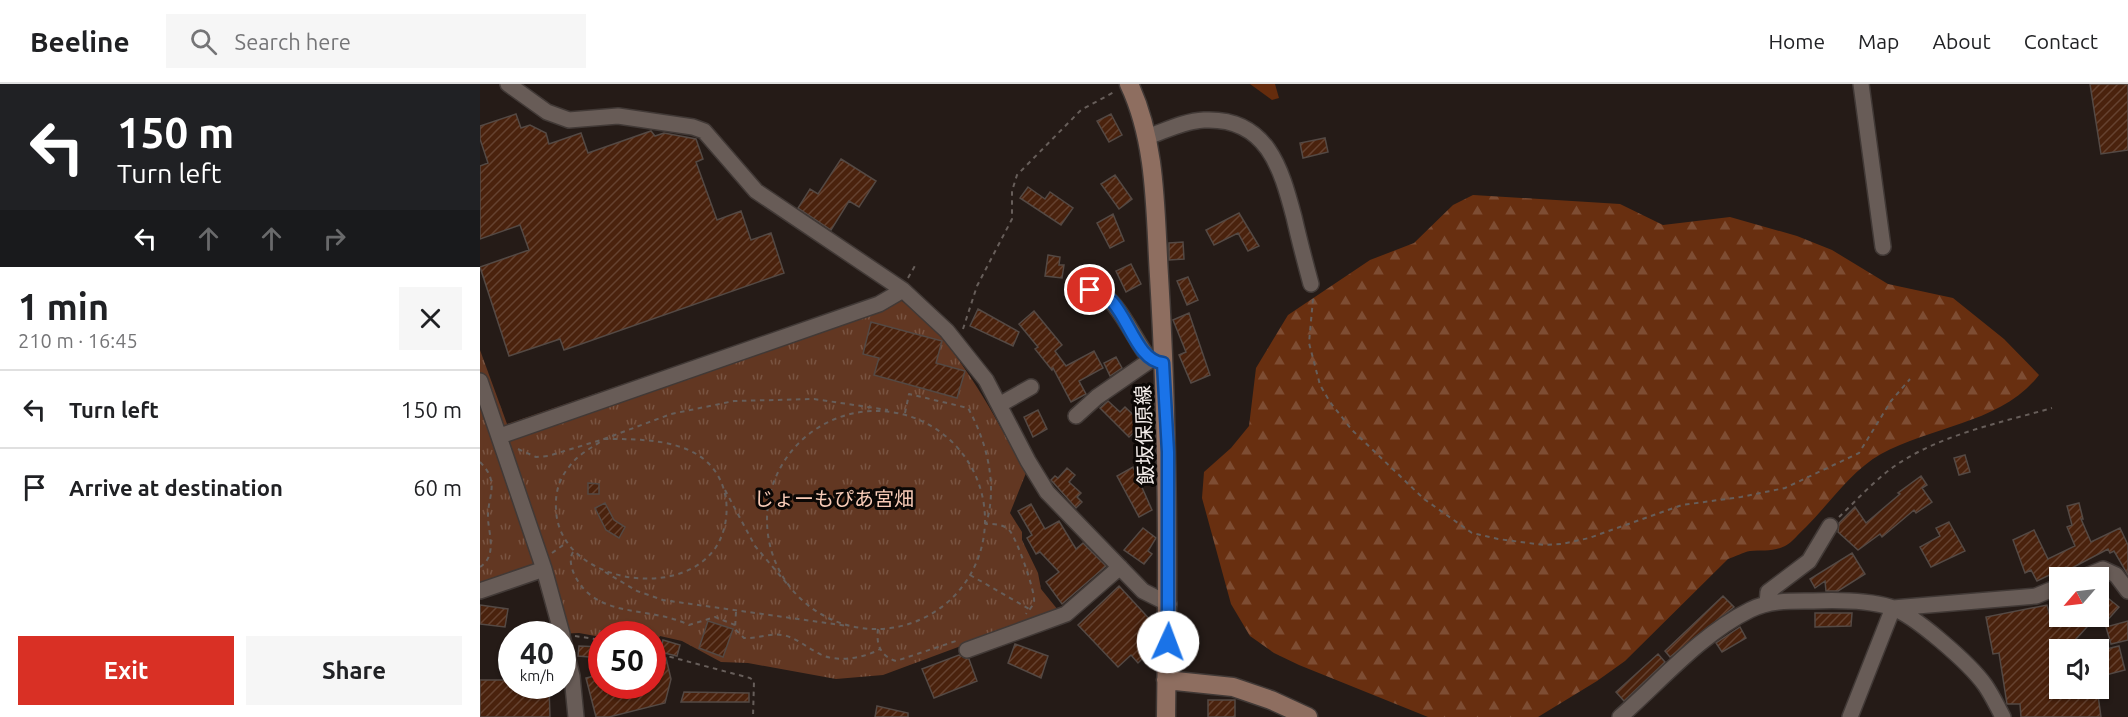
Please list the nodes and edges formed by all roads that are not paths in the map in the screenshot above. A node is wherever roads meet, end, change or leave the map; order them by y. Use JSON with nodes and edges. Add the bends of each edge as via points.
{"nodes":[{"id":1,"x":508,"y":84,"type":"edge"},
{"id":2,"x":1860,"y":84,"type":"edge"},
{"id":3,"x":1130,"y":85,"type":"edge"},
{"id":4,"x":1147,"y":137,"type":"junction"},
{"id":5,"x":1882,"y":247,"type":"dead end"},
{"id":6,"x":1311,"y":284,"type":"road end"},
{"id":7,"x":903,"y":290,"type":"junction"},
{"id":8,"x":1078,"y":299,"type":"dead end"},
{"id":9,"x":1158,"y":361,"type":"junction"},
{"id":10,"x":480,"y":381,"type":"edge"},
{"id":11,"x":1031,"y":387,"type":"dead end"},
{"id":12,"x":999,"y":405,"type":"junction"},
{"id":13,"x":1076,"y":416,"type":"dead end"},
{"id":14,"x":500,"y":436,"type":"junction"},
{"id":15,"x":1830,"y":526,"type":"road end"},
{"id":16,"x":546,"y":562,"type":"junction"},
{"id":17,"x":1120,"y":567,"type":"junction"},
{"id":18,"x":2109,"y":572,"type":"edge"},
{"id":19,"x":480,"y":591,"type":"edge"},
{"id":20,"x":2049,"y":591,"type":"edge"},
{"id":21,"x":2128,"y":591,"type":"edge"},
{"id":22,"x":1169,"y":604,"type":"junction"},
{"id":23,"x":1767,"y":604,"type":"junction"},
{"id":24,"x":1893,"y":608,"type":"junction"},
{"id":25,"x":559,"y":621,"type":"edge"},
{"id":26,"x":965,"y":644,"type":"road end"},
{"id":27,"x":1166,"y":680,"type":"junction"},
{"id":28,"x":574,"y":699,"type":"edge"},
{"id":29,"x":576,"y":717,"type":"edge"},
{"id":30,"x":1166,"y":717,"type":"edge"},
{"id":31,"x":1308,"y":717,"type":"edge"},
{"id":32,"x":1620,"y":717,"type":"edge"},
{"id":33,"x":1850,"y":717,"type":"edge"},
{"id":34,"x":2002,"y":717,"type":"edge"}],
"edges":[{"from":1,"to":7,"type":"street","via":[[548,112],[569,120],[618,116],[704,131],[756,191]]},
{"from":2,"to":5,"type":"street"},
{"from":3,"to":4,"type":"main road","name":"飯坂保原線"},
{"from":4,"to":6,"type":"street","via":[[1205,120],[1234,125],[1260,140],[1275,156],[1283,176]]},
{"from":4,"to":9,"type":"main road","name":"飯坂保原線","via":[[1153,184]]},
{"from":7,"to":12,"type":"street","via":[[957,342],[986,380]]},
{"from":7,"to":14,"type":"street","via":[[879,304]]},
{"from":8,"to":9,"type":"street","via":[[1090,290],[1102,295],[1119,311],[1143,351]]},
{"from":9,"to":13,"type":"street","via":[[1097,397]]},
{"from":9,"to":22,"type":"main road","name":"飯坂保原線","via":[[1168,452]]},
{"from":10,"to":14,"type":"street"},
{"from":11,"to":12,"type":"street"},
{"from":12,"to":17,"type":"street","via":[[1047,492]]},
{"from":14,"to":16,"type":"street"},
{"from":15,"to":23,"type":"street","via":[[1809,561],[1768,592]]},
{"from":16,"to":19,"type":"street"},
{"from":16,"to":25,"type":"street"},
{"from":17,"to":22,"type":"street","via":[[1143,591]]},
{"from":17,"to":26,"type":"street","via":[[1066,614]]},
{"from":18,"to":21,"type":"street"},
{"from":20,"to":24,"type":"street","via":[[2036,596]]},
{"from":22,"to":27,"type":"main road","name":"飯坂保原線"},
{"from":23,"to":24,"type":"street","via":[[1849,601]]},
{"from":23,"to":32,"type":"street","via":[[1748,611],[1704,641]]},
{"from":24,"to":33,"type":"street"},
{"from":24,"to":34,"type":"street","via":[[1910,617],[1967,664],[1985,685]]},
{"from":27,"to":30,"type":"main road","name":"飯坂保原線"},
{"from":27,"to":31,"type":"main road","via":[[1233,687]]},
{"from":28,"to":29,"type":"street"}]}
